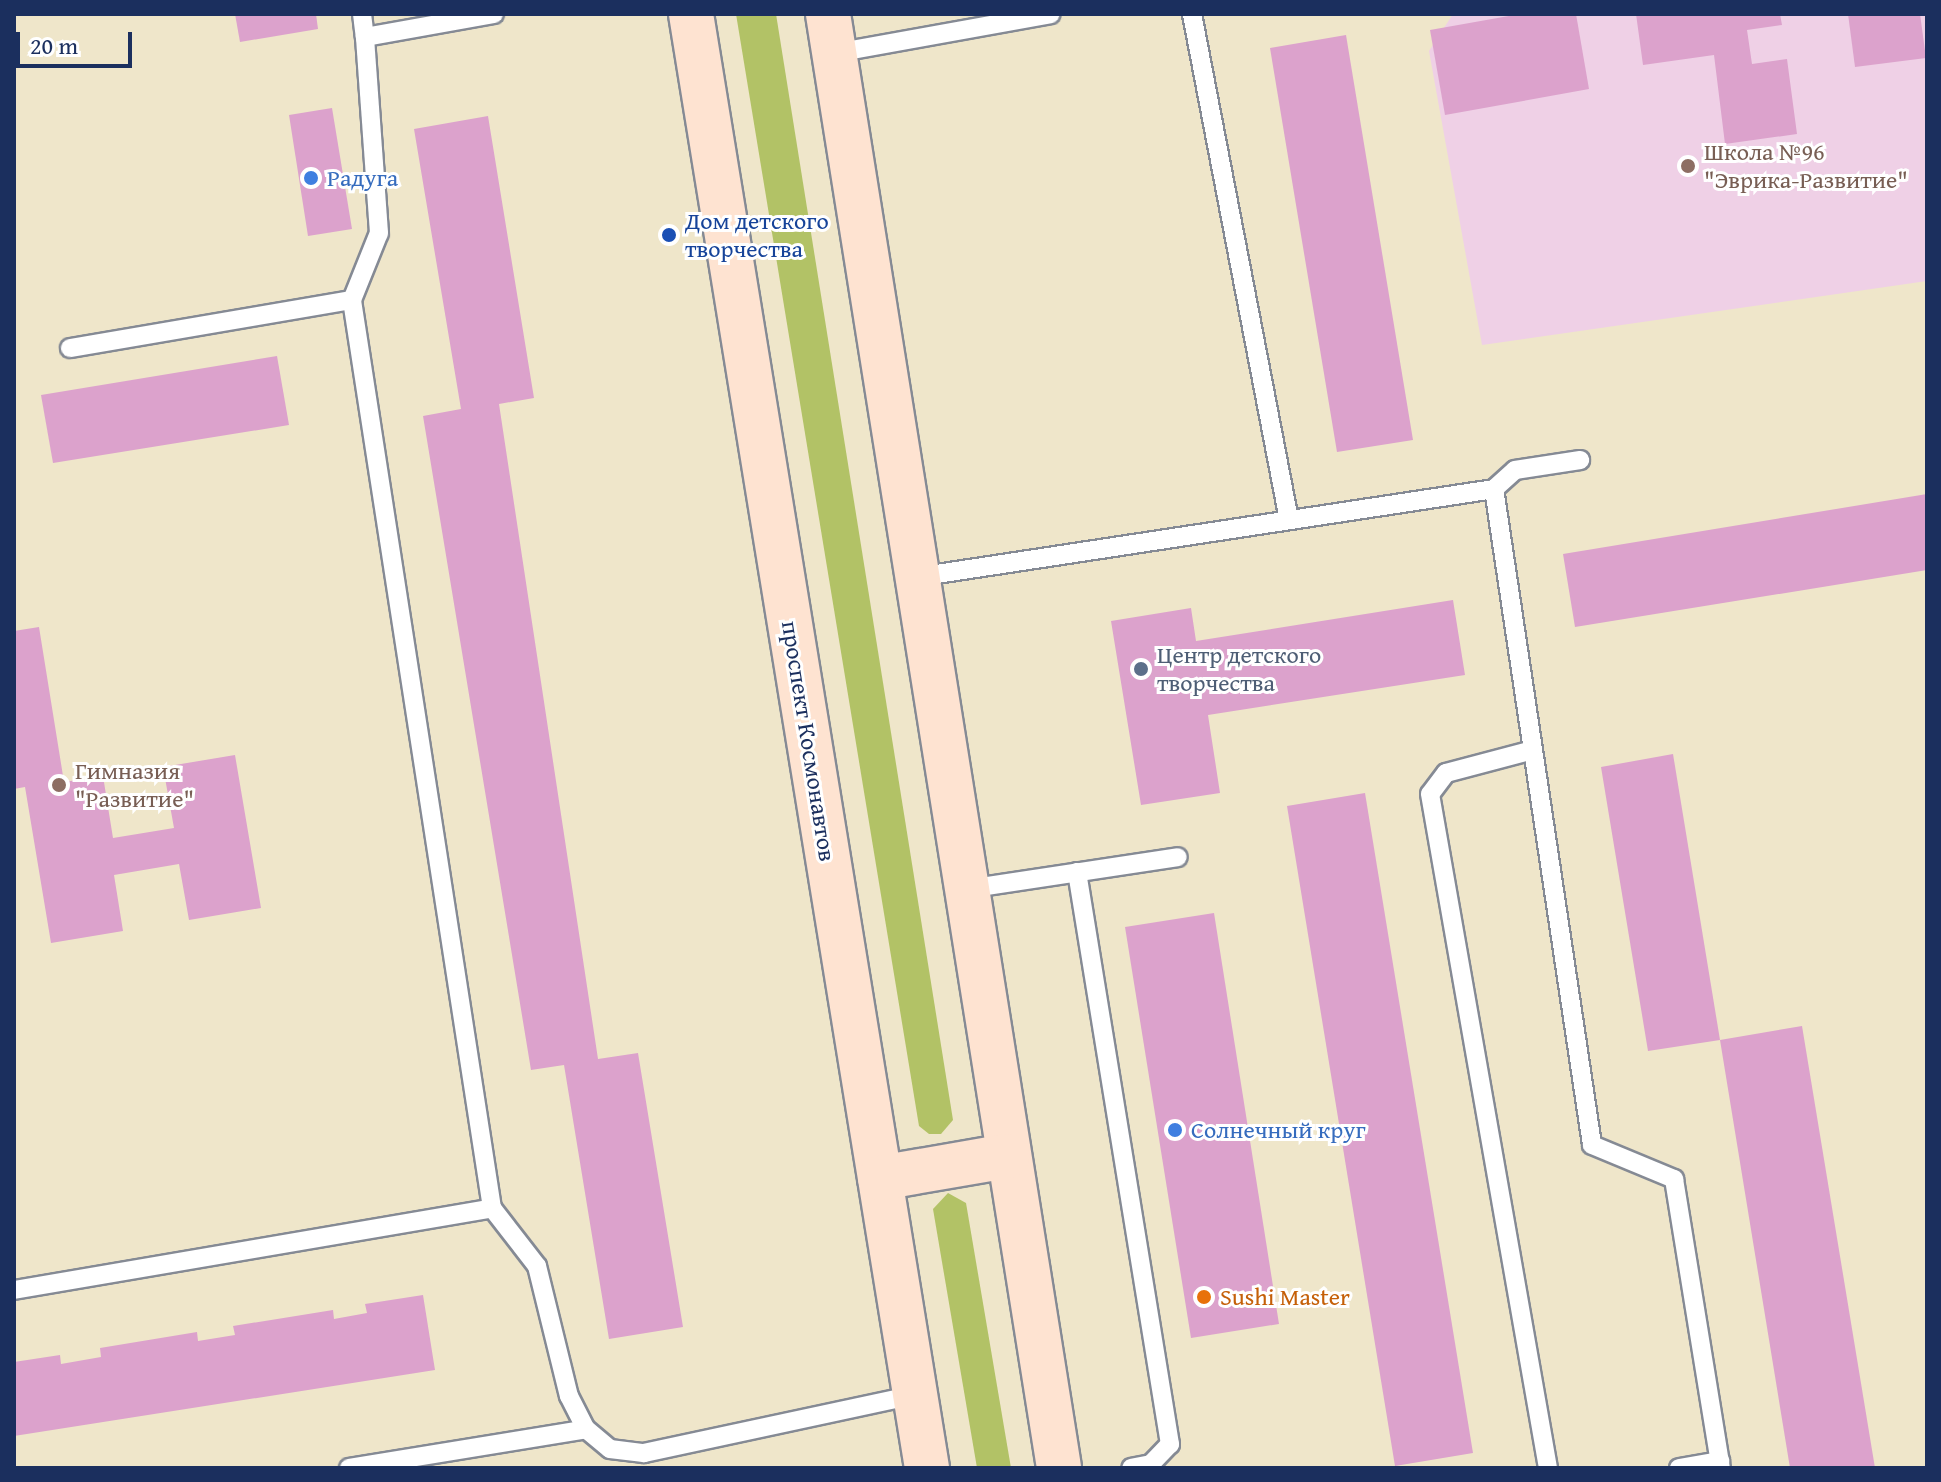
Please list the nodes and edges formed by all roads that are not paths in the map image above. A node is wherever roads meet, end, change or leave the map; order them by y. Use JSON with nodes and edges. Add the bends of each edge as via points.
{"nodes":[{"id":1,"x":362,"y":14,"type":"edge"},
{"id":2,"x":494,"y":14,"type":"edge"},
{"id":3,"x":691,"y":14,"type":"edge"},
{"id":4,"x":1051,"y":14,"type":"edge"},
{"id":5,"x":1192,"y":14,"type":"edge"},
{"id":6,"x":832,"y":34,"type":"edge"},
{"id":7,"x":365,"y":37,"type":"junction"},
{"id":8,"x":352,"y":300,"type":"junction"},
{"id":9,"x":70,"y":348,"type":"dead end"},
{"id":10,"x":1580,"y":460,"type":"dead end"},
{"id":11,"x":1494,"y":489,"type":"junction"},
{"id":12,"x":1289,"y":520,"type":"junction"},
{"id":13,"x":917,"y":577,"type":"junction"},
{"id":14,"x":1533,"y":750,"type":"junction"},
{"id":15,"x":1178,"y":857,"type":"dead end"},
{"id":16,"x":1077,"y":872,"type":"junction"},
{"id":17,"x":966,"y":889,"type":"junction"},
{"id":18,"x":1007,"y":1156,"type":"junction"},
{"id":19,"x":880,"y":1178,"type":"junction"},
{"id":20,"x":492,"y":1208,"type":"junction"},
{"id":21,"x":14,"y":1290,"type":"edge"},
{"id":22,"x":915,"y":1395,"type":"junction"},
{"id":23,"x":586,"y":1429,"type":"junction"},
{"id":24,"x":1720,"y":1464,"type":"edge"},
{"id":25,"x":349,"y":1468,"type":"edge"},
{"id":26,"x":927,"y":1468,"type":"edge"},
{"id":27,"x":1059,"y":1468,"type":"edge"},
{"id":28,"x":1131,"y":1468,"type":"edge"},
{"id":29,"x":1548,"y":1468,"type":"edge"},
{"id":30,"x":1679,"y":1468,"type":"edge"}],
"edges":[{"from":1,"to":7,"type":"lane"},
{"from":2,"to":7,"type":"lane"},
{"from":3,"to":19,"type":"main road","name":"проспект Космонавтов"},
{"from":4,"to":6,"type":"lane"},
{"from":5,"to":12,"type":"lane"},
{"from":6,"to":13,"type":"main road"},
{"from":7,"to":8,"type":"lane","via":[[379,233]]},
{"from":8,"to":9,"type":"lane"},
{"from":8,"to":20,"type":"lane"},
{"from":10,"to":11,"type":"lane","via":[[1515,470]]},
{"from":11,"to":12,"type":"lane"},
{"from":11,"to":14,"type":"lane"},
{"from":12,"to":13,"type":"lane"},
{"from":13,"to":17,"type":"main road"},
{"from":14,"to":24,"type":"lane","via":[[1592,1145],[1674,1179]]},
{"from":14,"to":29,"type":"lane","via":[[1446,773],[1430,794]]},
{"from":15,"to":16,"type":"lane"},
{"from":16,"to":17,"type":"lane"},
{"from":16,"to":28,"type":"lane","via":[[1170,1444],[1151,1464]]},
{"from":17,"to":18,"type":"main road"},
{"from":18,"to":19,"type":"main road"},
{"from":18,"to":27,"type":"main road"},
{"from":19,"to":22,"type":"main road","name":"проспект Космонавтов"},
{"from":20,"to":21,"type":"lane"},
{"from":20,"to":23,"type":"lane","via":[[537,1266],[569,1396]]},
{"from":22,"to":23,"type":"lane","via":[[644,1453],[610,1449]]},
{"from":22,"to":26,"type":"main road","name":"проспект Космонавтов"},
{"from":23,"to":25,"type":"lane"},
{"from":24,"to":30,"type":"lane"}]}
